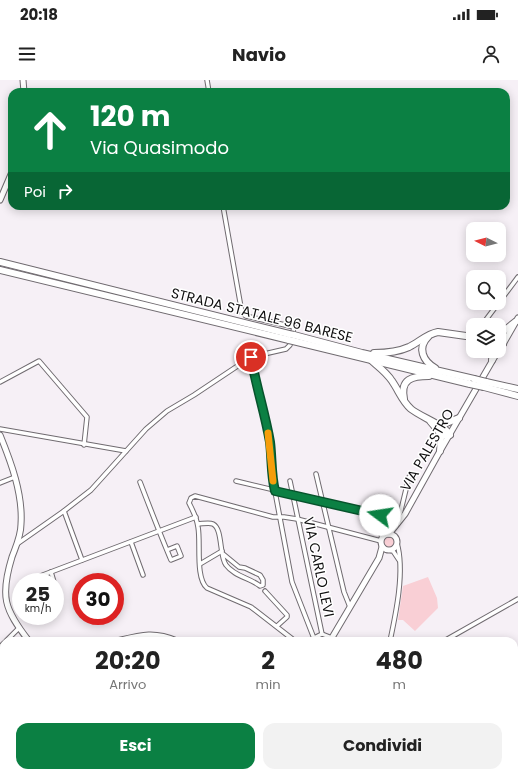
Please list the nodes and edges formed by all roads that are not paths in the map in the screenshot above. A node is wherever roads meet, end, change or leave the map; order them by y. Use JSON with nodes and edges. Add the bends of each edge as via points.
{"nodes":[{"id":1,"x":8,"y":181,"type":"edge"},
{"id":2,"x":0,"y":200,"type":"edge"},
{"id":3,"x":224,"y":210,"type":"edge"},
{"id":4,"x":0,"y":262,"type":"edge"},
{"id":5,"x":0,"y":270,"type":"edge"},
{"id":6,"x":518,"y":277,"type":"edge"},
{"id":7,"x":487,"y":318,"type":"edge"},
{"id":8,"x":517,"y":320,"type":"edge"},
{"id":9,"x":506,"y":329,"type":"edge"},
{"id":10,"x":432,"y":333,"type":"junction"},
{"id":11,"x":506,"y":335,"type":"edge"},
{"id":12,"x":466,"y":336,"type":"edge"},
{"id":13,"x":291,"y":338,"type":"junction"},
{"id":14,"x":362,"y":353,"type":"junction"},
{"id":15,"x":251,"y":357,"type":"junction"},
{"id":16,"x":369,"y":359,"type":"junction"},
{"id":17,"x":492,"y":360,"type":"edge"},
{"id":18,"x":440,"y":374,"type":"junction"},
{"id":19,"x":0,"y":382,"type":"edge"},
{"id":20,"x":485,"y":384,"type":"junction"},
{"id":21,"x":518,"y":388,"type":"edge"},
{"id":22,"x":518,"y":396,"type":"edge"},
{"id":23,"x":405,"y":403,"type":"junction"},
{"id":24,"x":459,"y":418,"type":"junction"},
{"id":25,"x":438,"y":428,"type":"junction"},
{"id":26,"x":0,"y":429,"type":"edge"},
{"id":27,"x":0,"y":435,"type":"edge"},
{"id":28,"x":450,"y":435,"type":"junction"},
{"id":29,"x":84,"y":445,"type":"junction"},
{"id":30,"x":440,"y":451,"type":"junction"},
{"id":31,"x":126,"y":452,"type":"junction"},
{"id":32,"x":316,"y":474,"type":"dead end"},
{"id":33,"x":409,"y":476,"type":"dead end"},
{"id":34,"x":15,"y":477,"type":"junction"},
{"id":35,"x":236,"y":481,"type":"dead end"},
{"id":36,"x":290,"y":481,"type":"dead end"},
{"id":37,"x":140,"y":482,"type":"dead end"},
{"id":38,"x":0,"y":483,"type":"edge"},
{"id":39,"x":275,"y":491,"type":"junction"},
{"id":40,"x":293,"y":495,"type":"junction"},
{"id":41,"x":322,"y":501,"type":"junction"},
{"id":42,"x":64,"y":511,"type":"junction"},
{"id":43,"x":279,"y":516,"type":"junction"},
{"id":44,"x":196,"y":517,"type":"junction"},
{"id":45,"x":298,"y":519,"type":"junction"},
{"id":46,"x":383,"y":519,"type":"junction"},
{"id":47,"x":400,"y":522,"type":"junction"},
{"id":48,"x":198,"y":524,"type":"junction"},
{"id":49,"x":328,"y":527,"type":"junction"},
{"id":50,"x":159,"y":531,"type":"junction"},
{"id":51,"x":389,"y":534,"type":"junction"},
{"id":52,"x":381,"y":539,"type":"junction"},
{"id":53,"x":396,"y":541,"type":"junction"},
{"id":54,"x":131,"y":542,"type":"junction"},
{"id":55,"x":17,"y":544,"type":"junction"},
{"id":56,"x":382,"y":547,"type":"junction"},
{"id":57,"x":167,"y":550,"type":"dead end"},
{"id":58,"x":388,"y":550,"type":"junction"},
{"id":59,"x":222,"y":552,"type":"junction"},
{"id":60,"x":379,"y":558,"type":"junction"},
{"id":61,"x":82,"y":560,"type":"junction"},
{"id":62,"x":399,"y":560,"type":"junction"},
{"id":63,"x":200,"y":564,"type":"junction"},
{"id":64,"x":50,"y":572,"type":"edge"},
{"id":65,"x":143,"y":575,"type":"dead end"},
{"id":66,"x":3,"y":584,"type":"edge"},
{"id":67,"x":262,"y":585,"type":"junction"},
{"id":68,"x":518,"y":599,"type":"edge"},
{"id":69,"x":350,"y":607,"type":"junction"},
{"id":70,"x":277,"y":626,"type":"junction"},
{"id":71,"x":19,"y":628,"type":"junction"},
{"id":72,"x":322,"y":634,"type":"junction"},
{"id":73,"x":10,"y":637,"type":"edge"},
{"id":74,"x":26,"y":637,"type":"edge"},
{"id":75,"x":137,"y":637,"type":"edge"},
{"id":76,"x":166,"y":637,"type":"edge"},
{"id":77,"x":290,"y":637,"type":"edge"},
{"id":78,"x":313,"y":637,"type":"edge"},
{"id":79,"x":317,"y":637,"type":"edge"},
{"id":80,"x":326,"y":637,"type":"edge"},
{"id":81,"x":333,"y":637,"type":"edge"},
{"id":82,"x":391,"y":637,"type":"edge"},
{"id":83,"x":451,"y":637,"type":"edge"}],
"edges":[{"from":1,"to":2,"type":"main road"},
{"from":3,"to":15,"type":"street","via":[[242,313],[294,327],[288,348]]},
{"from":4,"to":13,"type":"highway","name":"STRADA STATALE 96 BARESE"},
{"from":5,"to":13,"type":"highway","name":"STRADA STATALE 96 BARESE"},
{"from":6,"to":7,"type":"street"},
{"from":8,"to":9,"type":"highway"},
{"from":8,"to":11,"type":"main road","name":"VIA PALESTRO"},
{"from":10,"to":12,"type":"highway"},
{"from":10,"to":14,"type":"highway","via":[[408,348],[391,352]]},
{"from":10,"to":18,"type":"highway","via":[[423,344],[422,352],[426,362]]},
{"from":13,"to":14,"type":"highway","name":"STRADA STATALE 96 BARESE"},
{"from":13,"to":16,"type":"highway","name":"STRADA STATALE 96 BARESE"},
{"from":14,"to":18,"type":"highway","name":"STRADA STATALE 96 BARESE"},
{"from":15,"to":31,"type":"street","via":[[167,411],[146,429]]},
{"from":15,"to":39,"type":"street","via":[[265,413]]},
{"from":16,"to":18,"type":"highway","name":"STRADA STATALE 96 BARESE"},
{"from":16,"to":23,"type":"highway","via":[[384,371]]},
{"from":17,"to":24,"type":"main road","name":"VIA PALESTRO"},
{"from":18,"to":20,"type":"highway","name":"STRADA STATALE 96 BARESE","bridge":true},
{"from":18,"to":23,"type":"highway","via":[[409,378],[404,385]]},
{"from":19,"to":29,"type":"street","via":[[39,361],[87,417]]},
{"from":20,"to":21,"type":"highway","name":"STRADA STATALE 96 BARESE"},
{"from":20,"to":22,"type":"highway","name":"STRADA STATALE 96 BARESE"},
{"from":23,"to":25,"type":"highway"},
{"from":24,"to":25,"type":"highway"},
{"from":24,"to":28,"type":"main road","name":"VIA PALESTRO"},
{"from":25,"to":28,"type":"highway","via":[[447,430]]},
{"from":25,"to":30,"type":"highway","via":[[441,438]]},
{"from":26,"to":29,"type":"street"},
{"from":27,"to":34,"type":"main road"},
{"from":28,"to":30,"type":"main road","name":"VIA PALESTRO"},
{"from":29,"to":31,"type":"street"},
{"from":30,"to":47,"type":"main road","name":"VIA PALESTRO"},
{"from":31,"to":42,"type":"street","via":[[91,490]]},
{"from":32,"to":41,"type":"street"},
{"from":33,"to":46,"type":"street","via":[[398,517]]},
{"from":34,"to":38,"type":"street"},
{"from":34,"to":55,"type":"main road","via":[[21,514]]},
{"from":35,"to":39,"type":"street"},
{"from":36,"to":40,"type":"street","name":"VIA CARLO LEVI"},
{"from":37,"to":50,"type":"street"},
{"from":39,"to":40,"type":"street"},
{"from":39,"to":43,"type":"street"},
{"from":40,"to":41,"type":"street"},
{"from":40,"to":45,"type":"street","name":"VIA CARLO LEVI"},
{"from":41,"to":46,"type":"street","via":[[380,515]]},
{"from":41,"to":49,"type":"street"},
{"from":42,"to":55,"type":"street"},
{"from":42,"to":61,"type":"street"},
{"from":43,"to":44,"type":"street","via":[[194,496],[189,503]]},
{"from":43,"to":45,"type":"street"},
{"from":43,"to":78,"type":"street","via":[[292,582]]},
{"from":44,"to":48,"type":"street"},
{"from":44,"to":50,"type":"street"},
{"from":45,"to":49,"type":"street"},
{"from":45,"to":72,"type":"street","name":"VIA CARLO LEVI"},
{"from":46,"to":51,"type":"street","via":[[385,530]]},
{"from":46,"to":52,"type":"street"},
{"from":47,"to":51,"type":"main road","name":"VIA PALESTRO"},
{"from":47,"to":53,"type":"main road","name":"VIA PALESTRO"},
{"from":48,"to":59,"type":"street","via":[[215,526]]},
{"from":48,"to":63,"type":"street"},
{"from":49,"to":52,"type":"street"},
{"from":49,"to":69,"type":"street"},
{"from":50,"to":54,"type":"street"},
{"from":50,"to":57,"type":"street"},
{"from":51,"to":52,"type":"main road"},
{"from":51,"to":53,"type":"main road"},
{"from":52,"to":56,"type":"main road"},
{"from":53,"to":58,"type":"main road","via":[[393,549]]},
{"from":53,"to":62,"type":"street","name":"VIA PALESTRO"},
{"from":54,"to":61,"type":"street"},
{"from":54,"to":65,"type":"street"},
{"from":55,"to":66,"type":"main road"},
{"from":56,"to":58,"type":"main road"},
{"from":56,"to":60,"type":"main road"},
{"from":58,"to":60,"type":"main road"},
{"from":58,"to":62,"type":"street"},
{"from":59,"to":63,"type":"street"},
{"from":59,"to":67,"type":"street","via":[[224,561],[233,571]]},
{"from":59,"to":67,"type":"street","via":[[239,567],[260,575]]},
{"from":60,"to":69,"type":"main road"},
{"from":61,"to":64,"type":"street"},
{"from":62,"to":82,"type":"street","name":"VIA PALESTRO","via":[[398,597]]},
{"from":63,"to":70,"type":"street","via":[[205,587],[251,607]]},
{"from":66,"to":71,"type":"main road","via":[[9,611]]},
{"from":67,"to":70,"type":"street","via":[[287,615]]},
{"from":68,"to":83,"type":"street"},
{"from":69,"to":81,"type":"main road"},
{"from":70,"to":77,"type":"street"},
{"from":71,"to":73,"type":"street"},
{"from":71,"to":74,"type":"main road"},
{"from":72,"to":79,"type":"street","name":"VIA CARLO LEVI"},
{"from":72,"to":80,"type":"street","name":"VIA CARLO LEVI"},
{"from":75,"to":76,"type":"main road","via":[[157,634]]}]}
